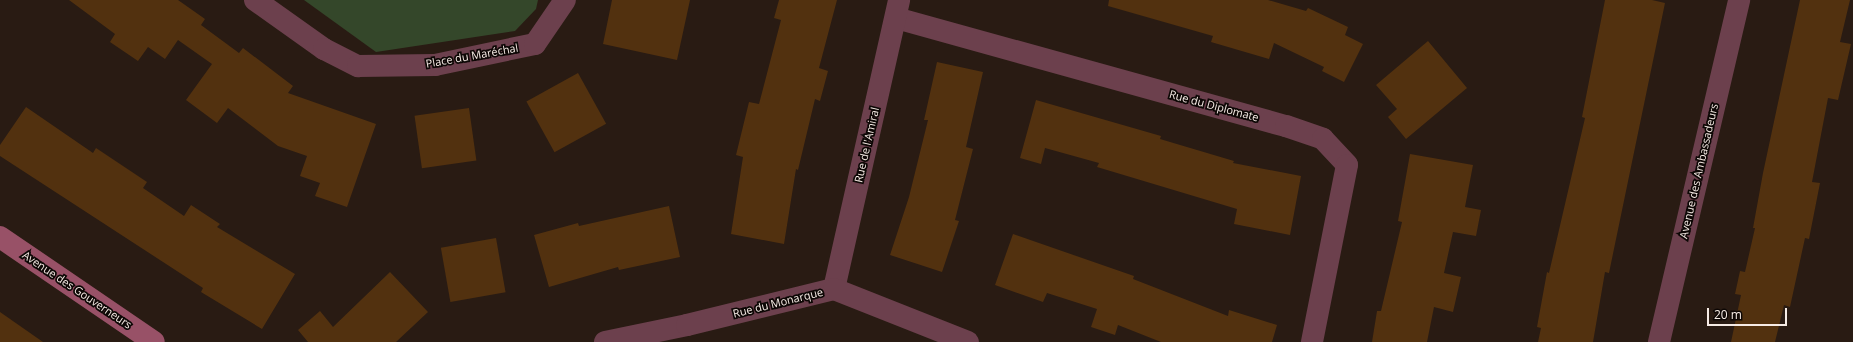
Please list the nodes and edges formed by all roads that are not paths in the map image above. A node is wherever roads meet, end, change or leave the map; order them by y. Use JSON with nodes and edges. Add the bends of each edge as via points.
{"nodes":[{"id":1,"x":255,"y":0,"type":"edge"},
{"id":2,"x":565,"y":0,"type":"edge"},
{"id":3,"x":1739,"y":0,"type":"edge"},
{"id":4,"x":897,"y":9,"type":"edge"},
{"id":5,"x":0,"y":237,"type":"edge"},
{"id":6,"x":834,"y":289,"type":"junction"},
{"id":7,"x":154,"y":342,"type":"edge"},
{"id":8,"x":605,"y":342,"type":"edge"},
{"id":9,"x":968,"y":342,"type":"edge"},
{"id":10,"x":1312,"y":342,"type":"edge"},
{"id":11,"x":1659,"y":342,"type":"edge"}],
"edges":[{"from":1,"to":2,"type":"street","name":"Place du Maréchal","via":[[324,49],[358,66],[435,65],[535,44]]},
{"from":3,"to":11,"type":"street","name":"Avenue des Ambassadeurs"},
{"from":4,"to":6,"type":"street","name":"Rue de l'Amiral"},
{"from":4,"to":10,"type":"street","name":"Rue du Diplomate","via":[[1323,139],[1347,165]]},
{"from":5,"to":7,"type":"street","name":"Avenue des Gouverneurs"},
{"from":6,"to":8,"type":"street","name":"Rue du Monarque"},
{"from":6,"to":9,"type":"street","name":"Rue du Monarque"}]}
